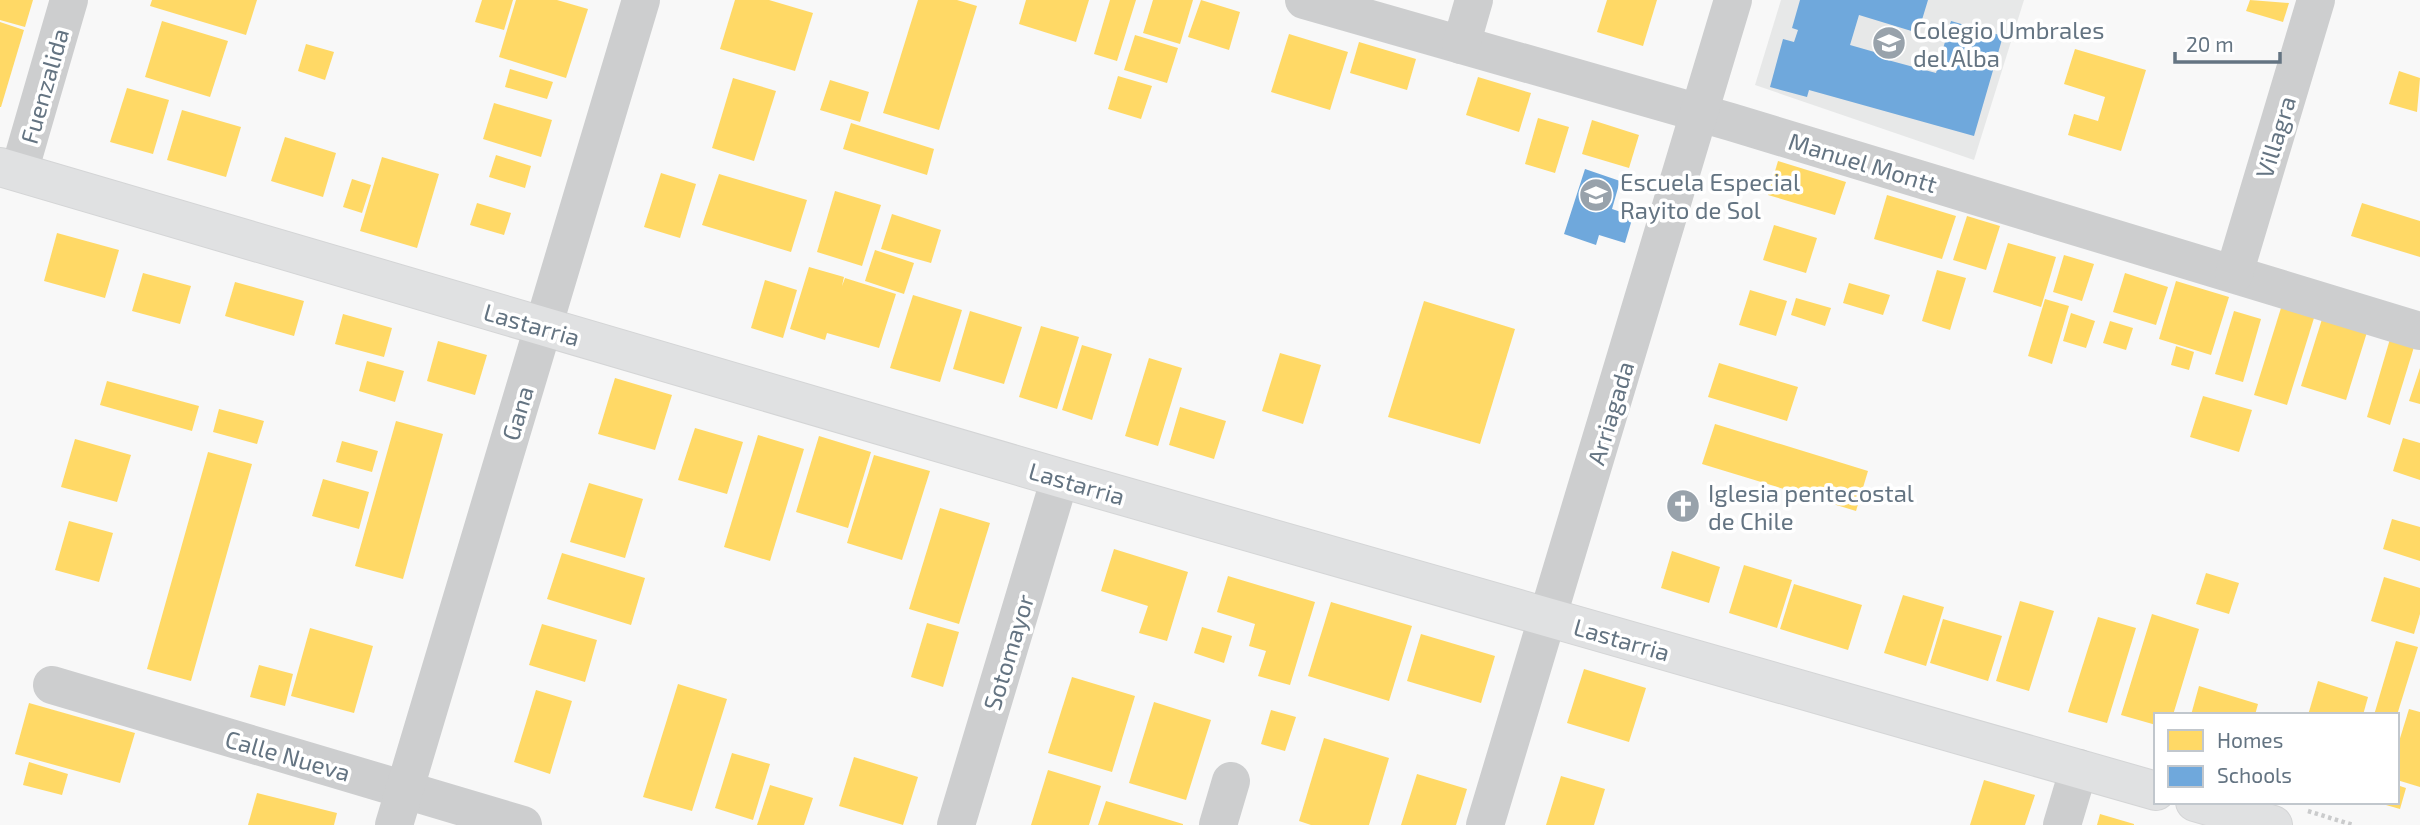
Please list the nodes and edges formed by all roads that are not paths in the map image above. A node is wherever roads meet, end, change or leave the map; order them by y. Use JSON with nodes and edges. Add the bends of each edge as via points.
{"nodes":[{"id":1,"x":69,"y":0,"type":"edge"},
{"id":2,"x":641,"y":0,"type":"edge"},
{"id":3,"x":1304,"y":0,"type":"edge"},
{"id":4,"x":1474,"y":0,"type":"edge"},
{"id":5,"x":1733,"y":0,"type":"edge"},
{"id":6,"x":2315,"y":0,"type":"edge"},
{"id":7,"x":1461,"y":45,"type":"junction"},
{"id":8,"x":1699,"y":113,"type":"junction"},
{"id":9,"x":9,"y":170,"type":"edge"},
{"id":10,"x":2234,"y":274,"type":"junction"},
{"id":11,"x":543,"y":327,"type":"junction"},
{"id":12,"x":2420,"y":331,"type":"edge"},
{"id":13,"x":1059,"y":478,"type":"junction"},
{"id":14,"x":1548,"y":618,"type":"junction"},
{"id":15,"x":52,"y":685,"type":"dead end"},
{"id":16,"x":2080,"y":768,"type":"junction"},
{"id":17,"x":1231,"y":781,"type":"dead end"},
{"id":18,"x":2154,"y":790,"type":"edge"},
{"id":19,"x":2207,"y":804,"type":"edge"},
{"id":20,"x":399,"y":807,"type":"edge"},
{"id":21,"x":2287,"y":817,"type":"edge"},
{"id":22,"x":523,"y":825,"type":"edge"},
{"id":23,"x":956,"y":825,"type":"edge"},
{"id":24,"x":1218,"y":825,"type":"edge"},
{"id":25,"x":1485,"y":825,"type":"edge"},
{"id":26,"x":2062,"y":825,"type":"edge"}],
"edges":[{"from":1,"to":9,"type":"street","name":"Fuenzalida"},
{"from":2,"to":11,"type":"street","name":"Gana"},
{"from":3,"to":7,"type":"street","name":"Manuel Montt"},
{"from":4,"to":7,"type":"street"},
{"from":5,"to":8,"type":"street","name":"Arriagada"},
{"from":6,"to":10,"type":"street","name":"Villagra"},
{"from":7,"to":8,"type":"street","name":"Manuel Montt"},
{"from":8,"to":10,"type":"street","name":"Manuel Montt"},
{"from":8,"to":14,"type":"street","name":"Arriagada"},
{"from":9,"to":11,"type":"main road","name":"Lastarria"},
{"from":10,"to":12,"type":"street","name":"Manuel Montt"},
{"from":11,"to":13,"type":"main road","name":"Lastarria"},
{"from":11,"to":20,"type":"street","name":"Gana"},
{"from":13,"to":14,"type":"main road","name":"Lastarria"},
{"from":13,"to":23,"type":"street","name":"Sotomayor"},
{"from":14,"to":16,"type":"main road","name":"Lastarria"},
{"from":14,"to":25,"type":"street","name":"Arriagada"},
{"from":15,"to":20,"type":"street","name":"Calle Nueva"},
{"from":16,"to":18,"type":"main road","name":"Lastarria"},
{"from":16,"to":26,"type":"street"},
{"from":17,"to":24,"type":"street"},
{"from":19,"to":21,"type":"main road"},
{"from":20,"to":22,"type":"street","name":"Calle Nueva"}]}
